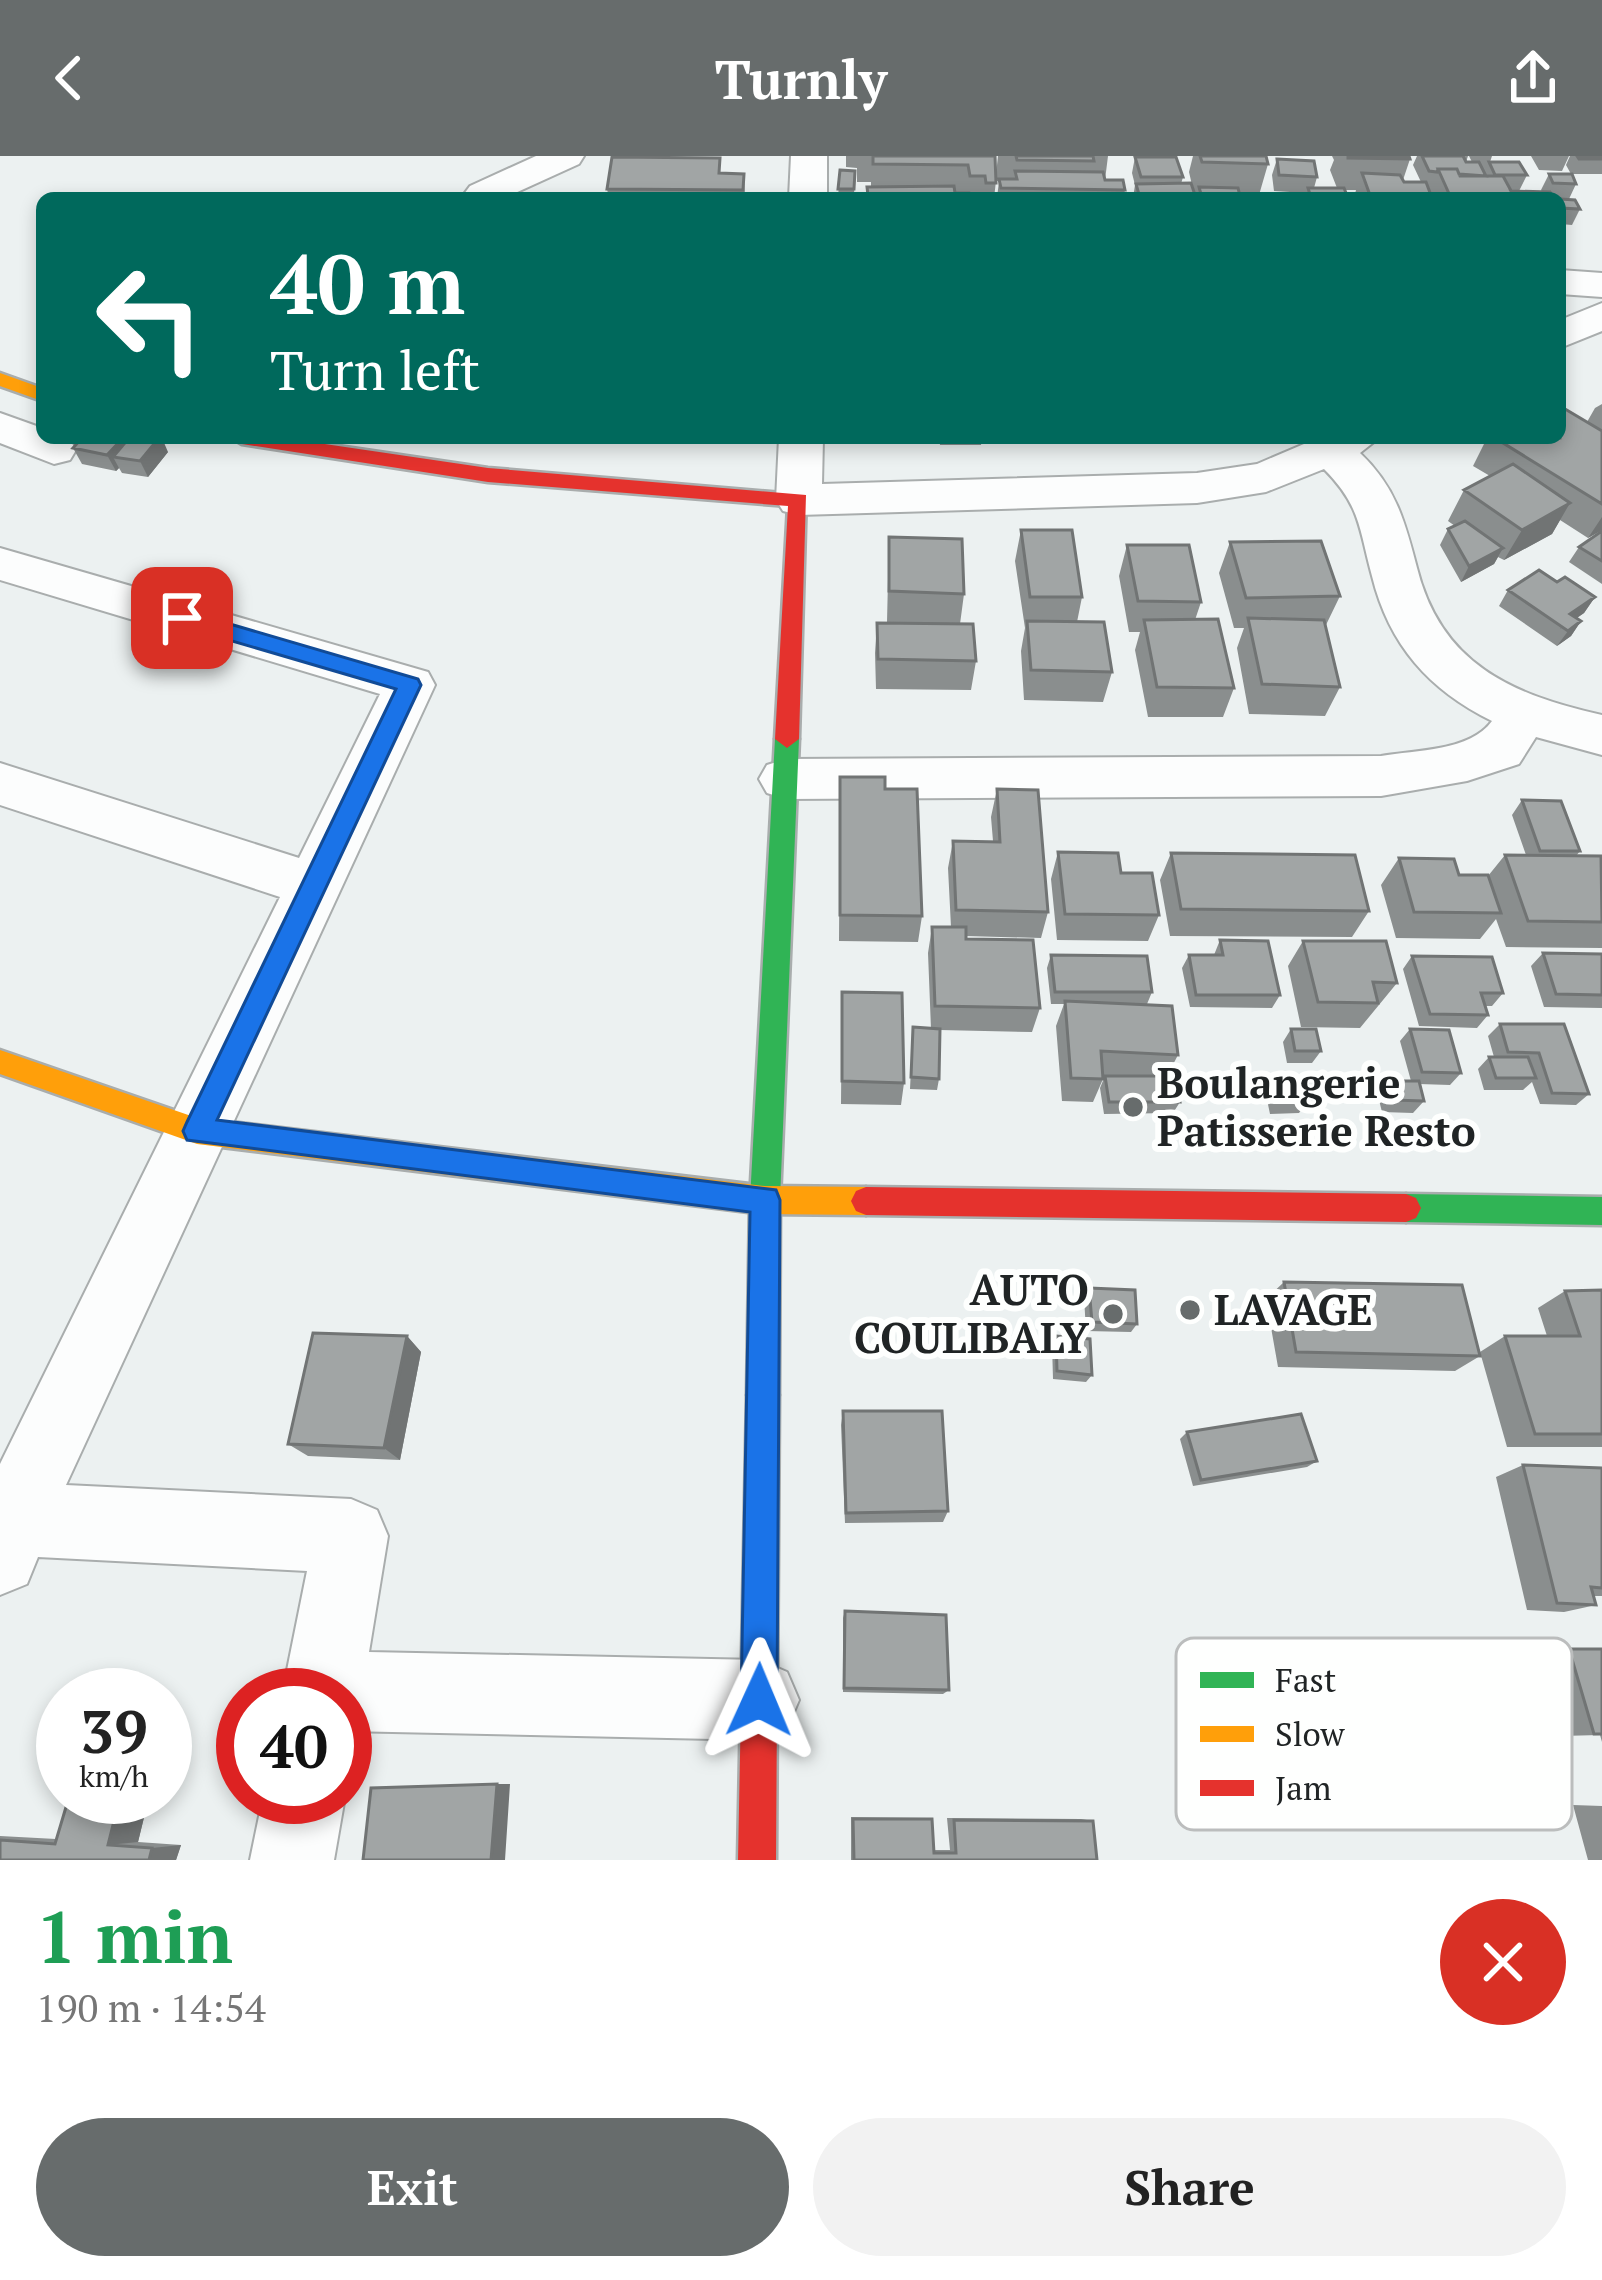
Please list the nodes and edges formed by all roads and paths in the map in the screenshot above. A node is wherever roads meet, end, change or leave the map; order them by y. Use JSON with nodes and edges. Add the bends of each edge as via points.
{"nodes":[{"id":1,"x":566,"y":156,"type":"edge"},
{"id":2,"x":809,"y":156,"type":"edge"},
{"id":3,"x":486,"y":192,"type":"edge"},
{"id":4,"x":808,"y":192,"type":"edge"},
{"id":5,"x":1566,"y":282,"type":"edge"},
{"id":6,"x":1602,"y":285,"type":"edge"},
{"id":7,"x":1602,"y":315,"type":"edge"},
{"id":8,"x":1566,"y":333,"type":"edge"},
{"id":9,"x":0,"y":379,"type":"edge"},
{"id":10,"x":36,"y":393,"type":"edge"},
{"id":11,"x":0,"y":427,"type":"edge"},
{"id":12,"x":36,"y":442,"type":"edge"},
{"id":13,"x":40,"y":444,"type":"edge"},
{"id":14,"x":282,"y":444,"type":"edge"},
{"id":15,"x":801,"y":444,"type":"edge"},
{"id":16,"x":1345,"y":445,"type":"edge"},
{"id":17,"x":54,"y":450,"type":"dead end"},
{"id":18,"x":799,"y":500,"type":"junction"},
{"id":19,"x":0,"y":564,"type":"edge"},
{"id":20,"x":1525,"y":712,"type":"junction"},
{"id":21,"x":1602,"y":735,"type":"edge"},
{"id":22,"x":786,"y":778,"type":"junction"},
{"id":23,"x":0,"y":784,"type":"edge"},
{"id":24,"x":314,"y":886,"type":"junction"},
{"id":25,"x":0,"y":1062,"type":"edge"},
{"id":26,"x":197,"y":1131,"type":"junction"},
{"id":27,"x":765,"y":1200,"type":"junction"},
{"id":28,"x":1602,"y":1211,"type":"edge"},
{"id":29,"x":4,"y":1530,"type":"edge"},
{"id":30,"x":327,"y":1668,"type":"edge"},
{"id":31,"x":372,"y":1694,"type":"edge"},
{"id":32,"x":759,"y":1700,"type":"junction"},
{"id":33,"x":299,"y":1824,"type":"edge"},
{"id":34,"x":292,"y":1860,"type":"edge"},
{"id":35,"x":757,"y":1860,"type":"edge"}],
"edges":[{"from":1,"to":3,"type":"street"},
{"from":2,"to":4,"type":"street"},
{"from":5,"to":6,"type":"street"},
{"from":7,"to":8,"type":"street"},
{"from":9,"to":10,"type":"street"},
{"from":11,"to":12,"type":"street"},
{"from":13,"to":17,"type":"street"},
{"from":14,"to":18,"type":"street","via":[[488,475]]},
{"from":15,"to":18,"type":"street"},
{"from":16,"to":18,"type":"street","via":[[1266,477],[1197,488]]},
{"from":16,"to":20,"type":"street","via":[[1386,518],[1400,596],[1424,648],[1474,694]]},
{"from":18,"to":22,"type":"street"},
{"from":19,"to":24,"type":"street","via":[[410,685]]},
{"from":20,"to":21,"type":"street"},
{"from":20,"to":22,"type":"street","via":[[1500,750],[1381,776]]},
{"from":22,"to":27,"type":"street"},
{"from":23,"to":24,"type":"street"},
{"from":24,"to":26,"type":"street"},
{"from":25,"to":26,"type":"street"},
{"from":26,"to":27,"type":"street"},
{"from":26,"to":29,"type":"street"},
{"from":27,"to":28,"type":"street"},
{"from":27,"to":32,"type":"street"},
{"from":29,"to":30,"type":"street","via":[[351,1536]]},
{"from":31,"to":32,"type":"street"},
{"from":32,"to":35,"type":"street"},
{"from":33,"to":34,"type":"street"}]}
